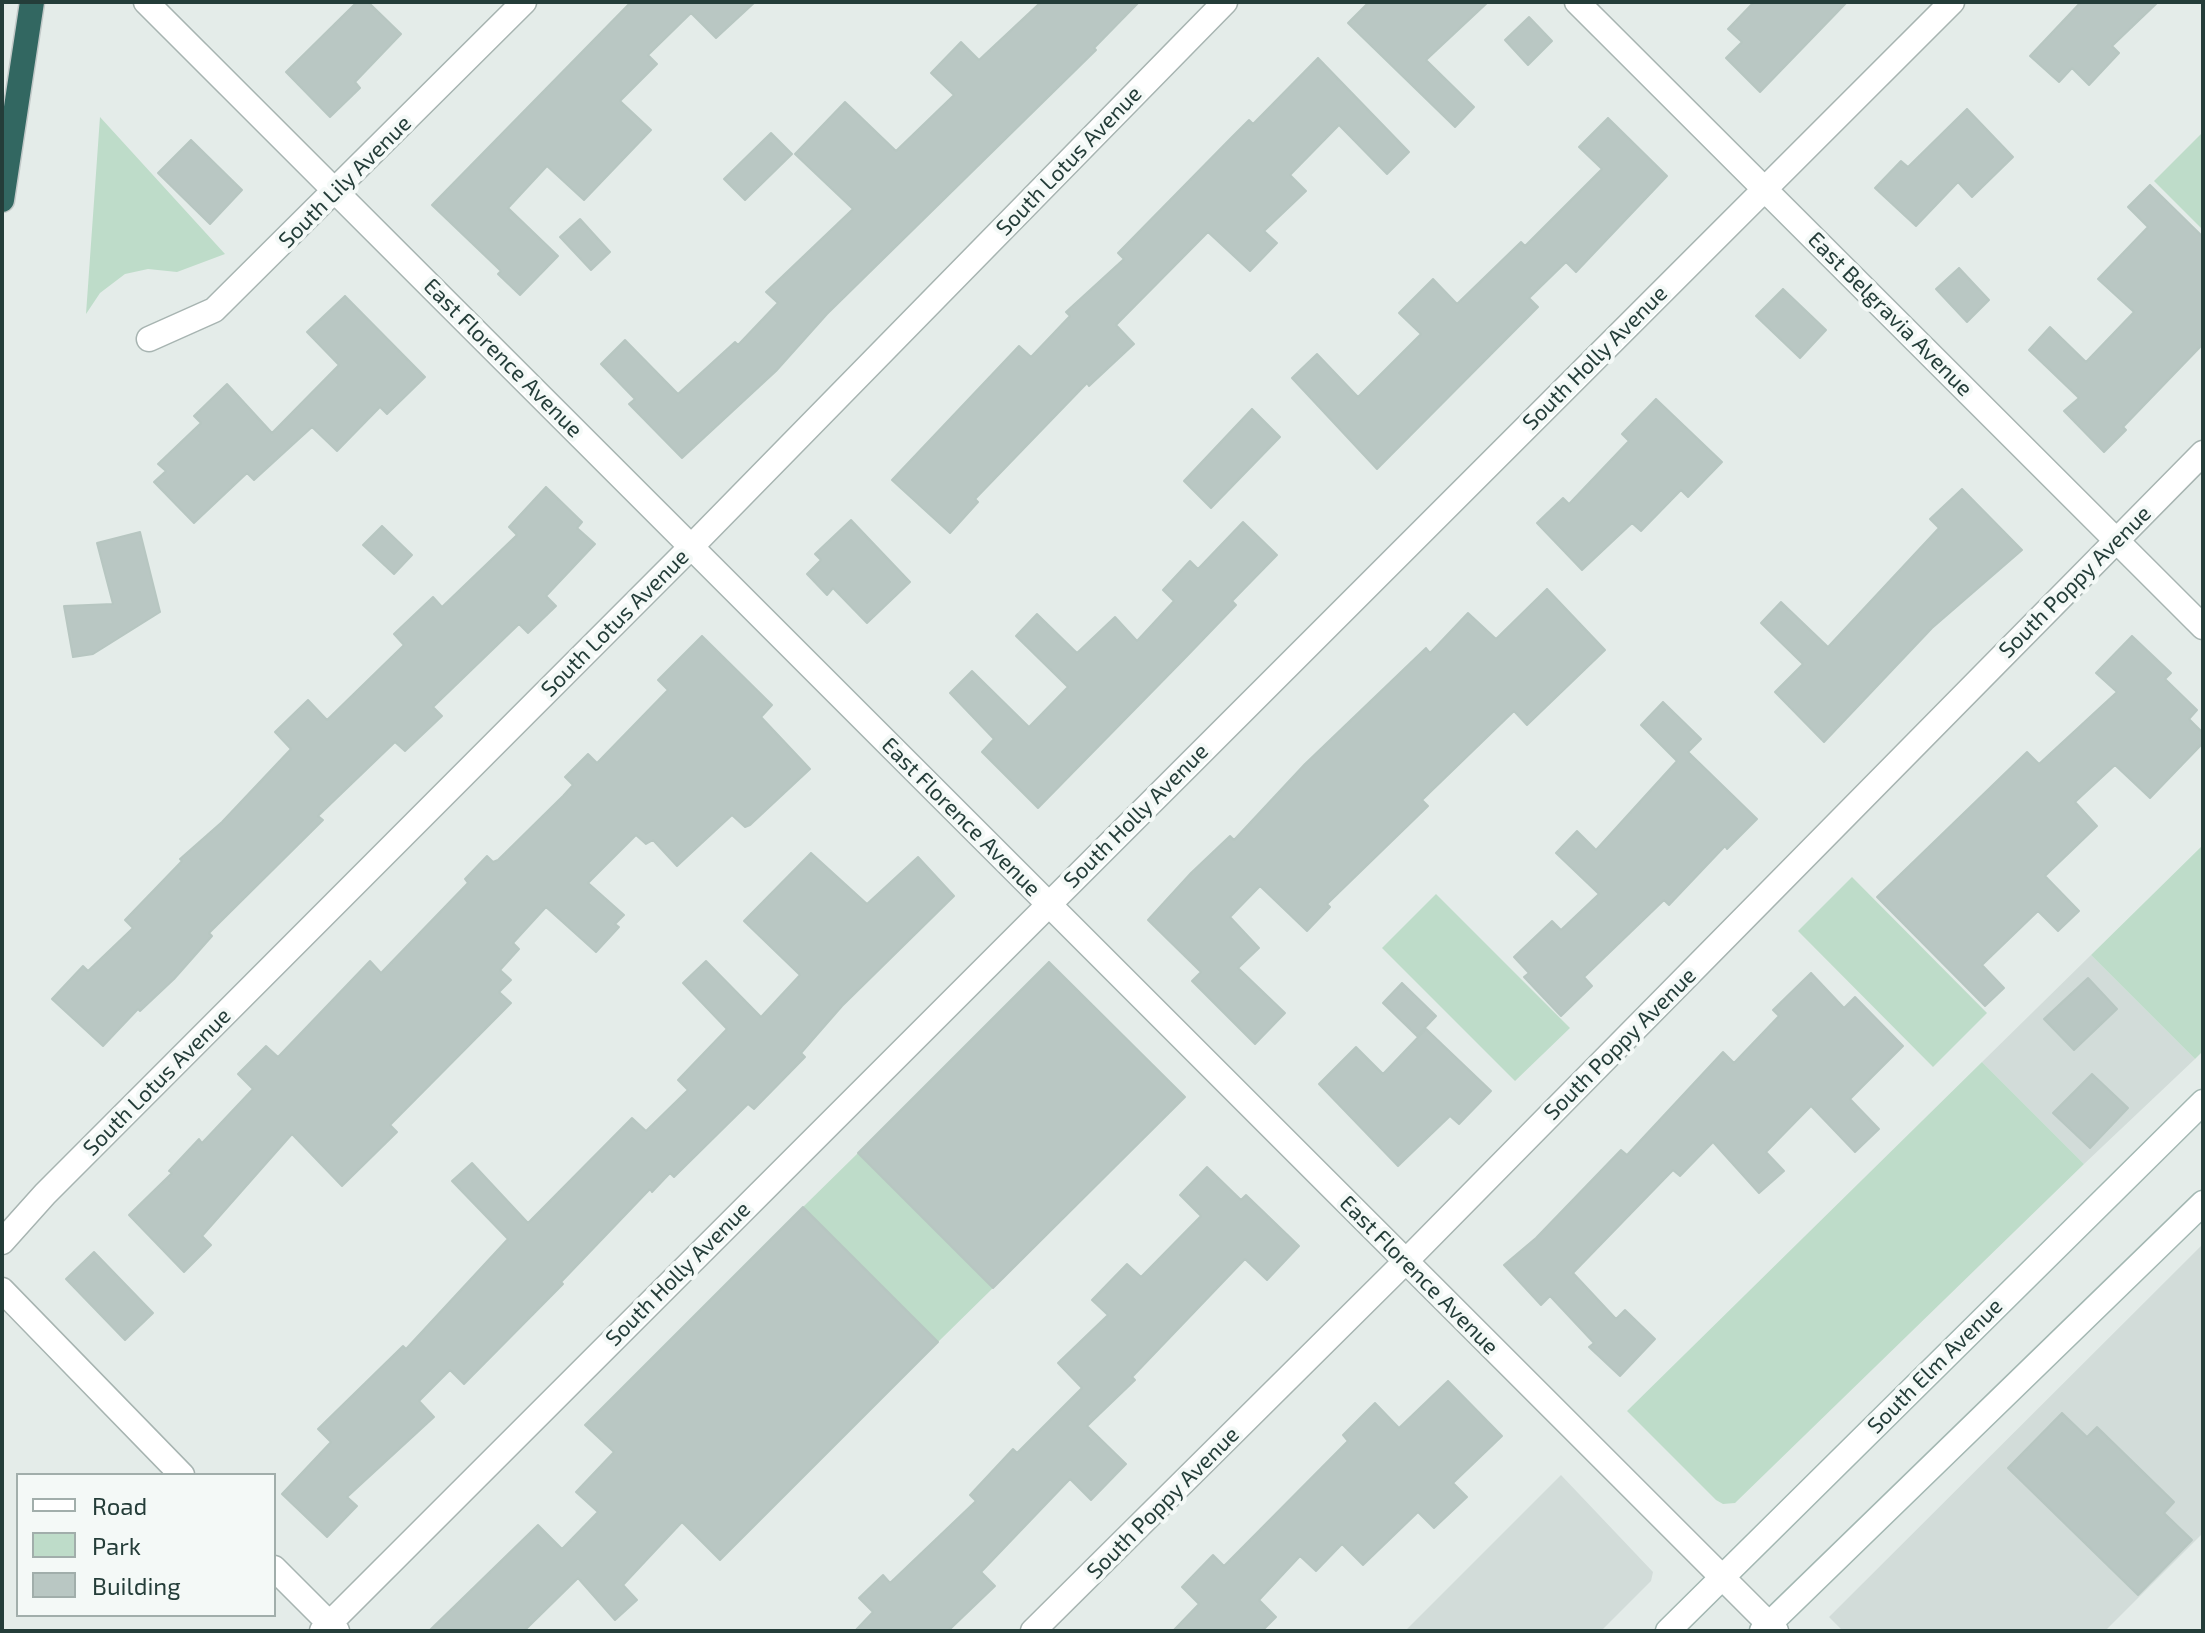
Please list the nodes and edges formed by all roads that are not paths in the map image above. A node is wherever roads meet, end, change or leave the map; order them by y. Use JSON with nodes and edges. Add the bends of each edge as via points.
{"nodes":[{"id":1,"x":32,"y":2,"type":"edge"},
{"id":2,"x":146,"y":2,"type":"edge"},
{"id":3,"x":524,"y":2,"type":"edge"},
{"id":4,"x":1225,"y":2,"type":"edge"},
{"id":5,"x":1577,"y":2,"type":"edge"},
{"id":6,"x":1952,"y":2,"type":"edge"},
{"id":7,"x":1764,"y":189,"type":"junction"},
{"id":8,"x":336,"y":192,"type":"junction"},
{"id":9,"x":2,"y":200,"type":"edge"},
{"id":10,"x":149,"y":339,"type":"dead end"},
{"id":11,"x":2203,"y":453,"type":"edge"},
{"id":12,"x":2116,"y":540,"type":"junction"},
{"id":13,"x":691,"y":547,"type":"junction"},
{"id":14,"x":2203,"y":627,"type":"edge"},
{"id":15,"x":1048,"y":904,"type":"junction"},
{"id":16,"x":2203,"y":1102,"type":"edge"},
{"id":17,"x":2203,"y":1203,"type":"edge"},
{"id":18,"x":2,"y":1242,"type":"edge"},
{"id":19,"x":1406,"y":1261,"type":"junction"},
{"id":20,"x":2,"y":1290,"type":"edge"},
{"id":21,"x":180,"y":1473,"type":"edge"},
{"id":22,"x":276,"y":1570,"type":"edge"},
{"id":23,"x":1722,"y":1577,"type":"junction"},
{"id":24,"x":329,"y":1628,"type":"edge"},
{"id":25,"x":1769,"y":1629,"type":"edge"},
{"id":26,"x":1033,"y":1631,"type":"edge"},
{"id":27,"x":1668,"y":1631,"type":"edge"}],
"edges":[{"from":1,"to":9,"type":"highway"},
{"from":2,"to":8,"type":"street","name":"East Florence Avenue"},
{"from":3,"to":8,"type":"street","name":"South Lily Avenue"},
{"from":4,"to":13,"type":"street","name":"South Lotus Avenue"},
{"from":5,"to":7,"type":"street","name":"East Belgravia Avenue"},
{"from":6,"to":7,"type":"street","name":"South Holly Avenue"},
{"from":7,"to":12,"type":"street","name":"East Belgravia Avenue"},
{"from":7,"to":15,"type":"street","name":"South Holly Avenue"},
{"from":8,"to":10,"type":"street","name":"South Lily Avenue","via":[[214,310]]},
{"from":8,"to":13,"type":"street","name":"East Florence Avenue"},
{"from":11,"to":12,"type":"street","name":"South Poppy Avenue"},
{"from":12,"to":14,"type":"street","name":"East Belgravia Avenue"},
{"from":12,"to":19,"type":"street","name":"South Poppy Avenue"},
{"from":13,"to":15,"type":"street","name":"East Florence Avenue"},
{"from":13,"to":18,"type":"street","name":"South Lotus Avenue"},
{"from":15,"to":19,"type":"street","name":"East Florence Avenue"},
{"from":15,"to":24,"type":"street","name":"South Holly Avenue"},
{"from":16,"to":23,"type":"street","name":"South Elm Avenue"},
{"from":17,"to":25,"type":"street"},
{"from":19,"to":23,"type":"street","name":"East Florence Avenue"},
{"from":19,"to":26,"type":"street","name":"South Poppy Avenue"},
{"from":20,"to":21,"type":"street"},
{"from":22,"to":24,"type":"street"},
{"from":23,"to":25,"type":"street","name":"East Florence Avenue"},
{"from":23,"to":27,"type":"street","name":"South Elm Avenue"}]}
